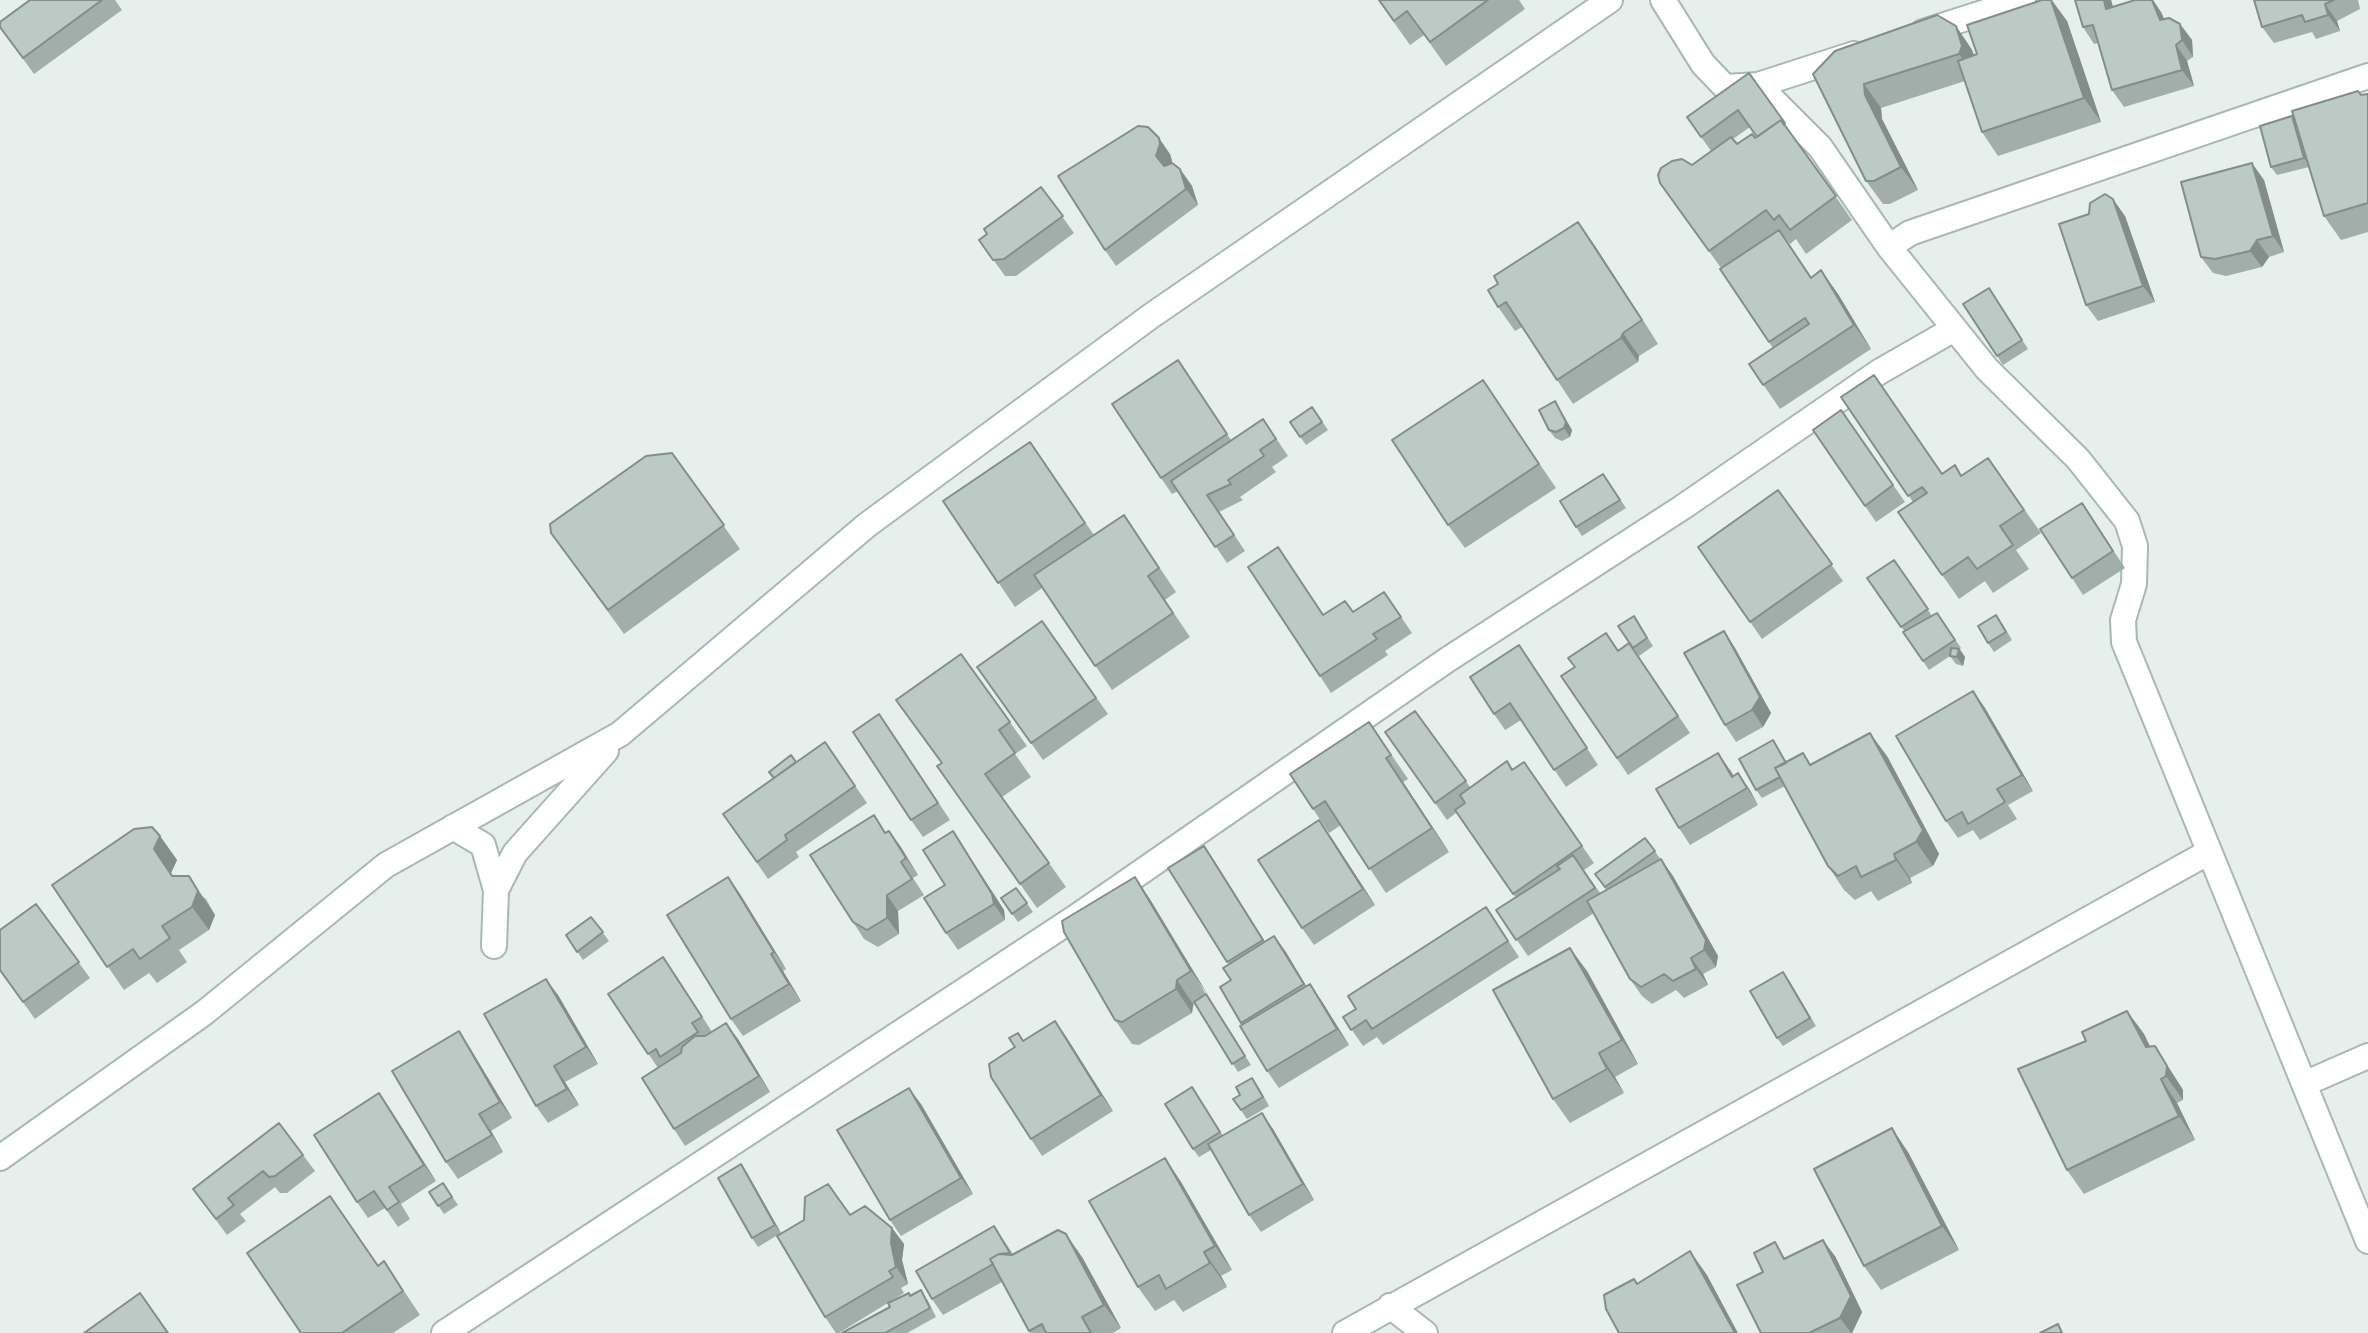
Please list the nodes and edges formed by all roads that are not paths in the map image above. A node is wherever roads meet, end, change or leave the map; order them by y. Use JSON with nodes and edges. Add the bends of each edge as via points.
{"nodes":[{"id":1,"x":1610,"y":0,"type":"edge"},
{"id":2,"x":1663,"y":0,"type":"edge"},
{"id":3,"x":2023,"y":0,"type":"edge"},
{"id":4,"x":1906,"y":38,"type":"edge"},
{"id":5,"x":1876,"y":47,"type":"edge"},
{"id":6,"x":2368,"y":76,"type":"edge"},
{"id":7,"x":1758,"y":85,"type":"junction"},
{"id":8,"x":1889,"y":247,"type":"junction"},
{"id":9,"x":1954,"y":329,"type":"junction"},
{"id":10,"x":620,"y":734,"type":"junction"},
{"id":11,"x":453,"y":827,"type":"junction"},
{"id":12,"x":2209,"y":852,"type":"junction"},
{"id":13,"x":496,"y":890,"type":"junction"},
{"id":14,"x":494,"y":946,"type":"dead end"},
{"id":15,"x":2368,"y":1056,"type":"edge"},
{"id":16,"x":2304,"y":1084,"type":"junction"},
{"id":17,"x":0,"y":1158,"type":"edge"},
{"id":18,"x":2368,"y":1241,"type":"edge"},
{"id":19,"x":1390,"y":1306,"type":"junction"},
{"id":20,"x":444,"y":1333,"type":"edge"},
{"id":21,"x":1345,"y":1333,"type":"edge"},
{"id":22,"x":1425,"y":1333,"type":"edge"}],
"edges":[{"from":1,"to":10,"type":"street","via":[[1189,290],[880,516]]},
{"from":2,"to":7,"type":"street","via":[[1703,64],[1725,87]]},
{"from":3,"to":4,"type":"street"},
{"from":5,"to":7,"type":"street"},
{"from":6,"to":8,"type":"street","via":[[1910,233]]},
{"from":7,"to":8,"type":"street","via":[[1820,147]]},
{"from":8,"to":9,"type":"street"},
{"from":9,"to":12,"type":"street","via":[[2078,459],[2127,521],[2135,546],[2124,642]]},
{"from":9,"to":20,"type":"street","via":[[1879,372],[1447,660],[1076,917]]},
{"from":10,"to":11,"type":"street"},
{"from":10,"to":13,"type":"street","via":[[515,853]]},
{"from":11,"to":13,"type":"street","via":[[483,845]]},
{"from":11,"to":17,"type":"street","via":[[386,865],[204,1013]]},
{"from":12,"to":16,"type":"street"},
{"from":12,"to":19,"type":"street"},
{"from":13,"to":14,"type":"street"},
{"from":15,"to":16,"type":"street"},
{"from":16,"to":18,"type":"street"},
{"from":19,"to":21,"type":"street"},
{"from":19,"to":22,"type":"street"}]}
